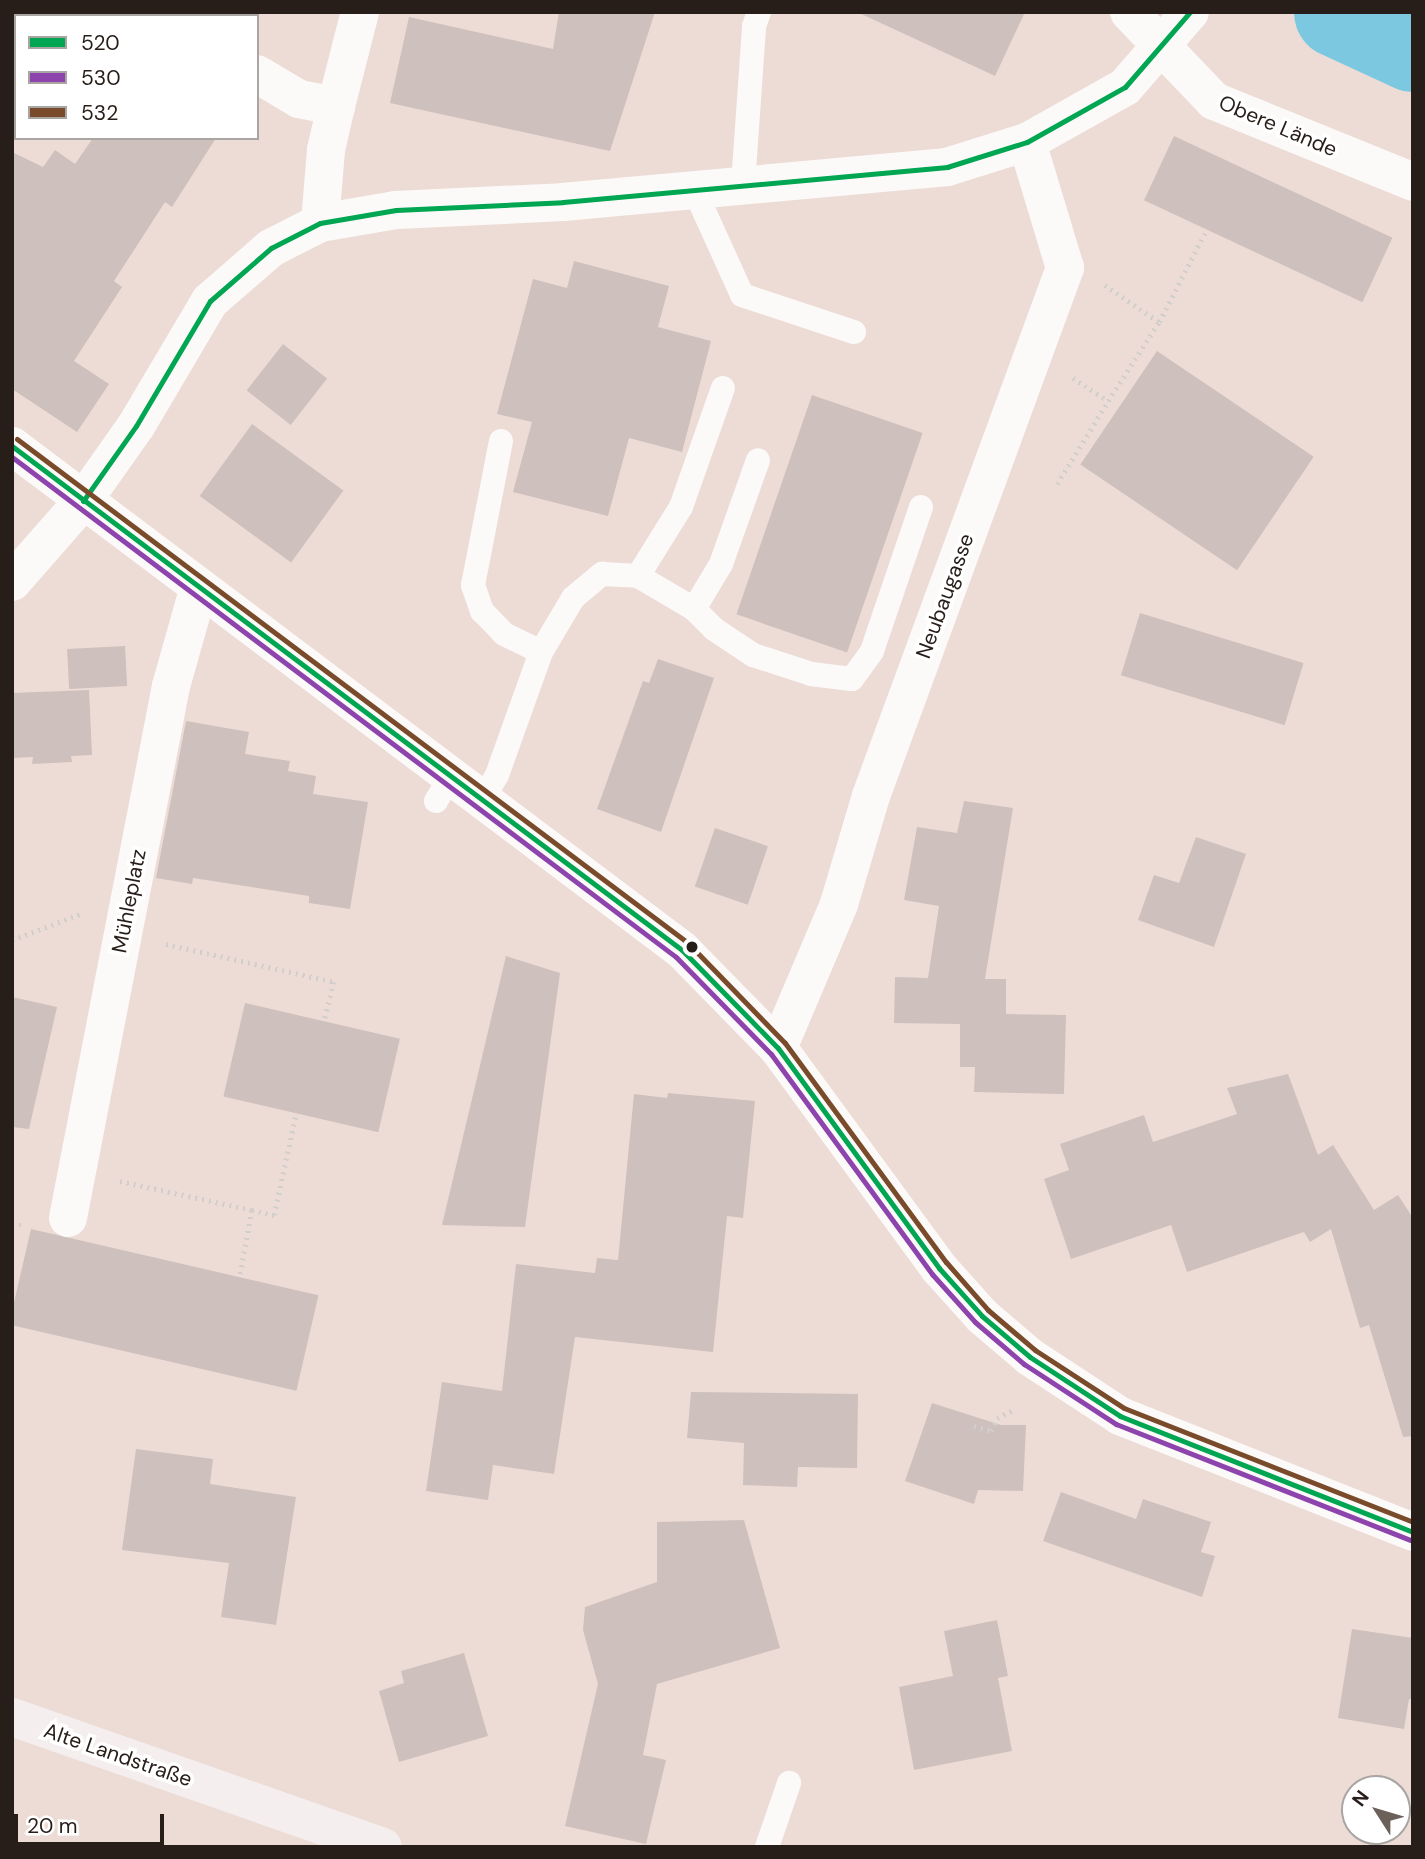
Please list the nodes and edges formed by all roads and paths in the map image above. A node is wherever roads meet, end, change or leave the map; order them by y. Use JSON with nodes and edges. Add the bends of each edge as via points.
{"nodes":[{"id":1,"x":360,"y":12,"type":"edge"},
{"id":2,"x":760,"y":12,"type":"edge"},
{"id":3,"x":1129,"y":12,"type":"edge"},
{"id":4,"x":1189,"y":13,"type":"edge"},
{"id":5,"x":1162,"y":45,"type":"junction"},
{"id":6,"x":259,"y":75,"type":"edge"},
{"id":7,"x":336,"y":106,"type":"junction"},
{"id":8,"x":1027,"y":142,"type":"junction"},
{"id":9,"x":1413,"y":182,"type":"edge"},
{"id":10,"x":743,"y":185,"type":"junction"},
{"id":11,"x":694,"y":189,"type":"junction"},
{"id":12,"x":320,"y":223,"type":"junction"},
{"id":13,"x":1207,"y":229,"type":"dead end"},
{"id":14,"x":1097,"y":280,"type":"dead end"},
{"id":15,"x":1159,"y":322,"type":"junction"},
{"id":16,"x":854,"y":332,"type":"dead end"},
{"id":17,"x":1065,"y":373,"type":"dead end"},
{"id":18,"x":723,"y":388,"type":"dead end"},
{"id":19,"x":1108,"y":401,"type":"junction"},
{"id":20,"x":501,"y":441,"type":"dead end"},
{"id":21,"x":12,"y":446,"type":"edge"},
{"id":22,"x":758,"y":460,"type":"dead end"},
{"id":23,"x":1057,"y":484,"type":"dead end"},
{"id":24,"x":83,"y":501,"type":"junction"},
{"id":25,"x":921,"y":507,"type":"dead end"},
{"id":26,"x":638,"y":576,"type":"junction"},
{"id":27,"x":12,"y":582,"type":"edge"},
{"id":28,"x":200,"y":587,"type":"junction"},
{"id":29,"x":694,"y":609,"type":"junction"},
{"id":30,"x":541,"y":652,"type":"junction"},
{"id":31,"x":482,"y":800,"type":"junction"},
{"id":32,"x":130,"y":894,"type":"junction"},
{"id":33,"x":123,"y":934,"type":"junction"},
{"id":34,"x":12,"y":940,"type":"edge"},
{"id":35,"x":324,"y":1021,"type":"dead end"},
{"id":36,"x":778,"y":1048,"type":"junction"},
{"id":37,"x":296,"y":1114,"type":"dead end"},
{"id":38,"x":76,"y":1171,"type":"junction"},
{"id":39,"x":252,"y":1210,"type":"junction"},
{"id":40,"x":68,"y":1218,"type":"dead end"},
{"id":41,"x":240,"y":1277,"type":"dead end"},
{"id":42,"x":1013,"y":1410,"type":"dead end"},
{"id":43,"x":974,"y":1426,"type":"dead end"},
{"id":44,"x":1413,"y":1532,"type":"edge"},
{"id":45,"x":12,"y":1717,"type":"edge"},
{"id":46,"x":789,"y":1783,"type":"dead end"},
{"id":47,"x":383,"y":1847,"type":"edge"},
{"id":48,"x":767,"y":1847,"type":"edge"}],
"edges":[{"from":1,"to":7,"type":"street"},
{"from":2,"to":10,"type":"lane","via":[[754,26]]},
{"from":3,"to":5,"type":"street","name":"Obere Lände"},
{"from":4,"to":5,"type":"street"},
{"from":5,"to":8,"type":"street","via":[[1125,87]]},
{"from":5,"to":9,"type":"street","name":"Obere Lände","via":[[1185,75],[1214,101]]},
{"from":6,"to":7,"type":"street","via":[[299,99]]},
{"from":7,"to":12,"type":"street","via":[[326,150]]},
{"from":8,"to":10,"type":"street","via":[[947,167]]},
{"from":8,"to":36,"type":"street","name":"Neubaugasse","via":[[1065,268],[871,796],[839,904]]},
{"from":10,"to":11,"type":"street"},
{"from":11,"to":12,"type":"street","via":[[396,210]]},
{"from":11,"to":16,"type":"lane","via":[[742,295]]},
{"from":12,"to":24,"type":"street","via":[[271,248],[211,301],[136,426]]},
{"from":13,"to":15,"type":"path"},
{"from":14,"to":15,"type":"path"},
{"from":15,"to":19,"type":"path"},
{"from":17,"to":19,"type":"path"},
{"from":18,"to":26,"type":"lane","via":[[681,507]]},
{"from":19,"to":23,"type":"path"},
{"from":20,"to":30,"type":"lane","via":[[473,585],[482,611],[504,634]]},
{"from":21,"to":24,"type":"street"},
{"from":22,"to":29,"type":"lane","via":[[721,564]]},
{"from":24,"to":27,"type":"street"},
{"from":24,"to":28,"type":"street"},
{"from":25,"to":29,"type":"lane","via":[[872,650],[852,679],[811,674],[753,655]]},
{"from":26,"to":29,"type":"lane"},
{"from":26,"to":30,"type":"lane","via":[[602,574],[573,598]]},
{"from":28,"to":31,"type":"street","via":[[443,789]]},
{"from":28,"to":32,"type":"street","name":"Mühleplatz","via":[[171,686]]},
{"from":30,"to":31,"type":"lane","via":[[497,775]]},
{"from":31,"to":36,"type":"street","via":[[682,950]]},
{"from":32,"to":33,"type":"street","name":"Mühleplatz"},
{"from":32,"to":34,"type":"path"},
{"from":33,"to":35,"type":"path","via":[[334,982]]},
{"from":33,"to":38,"type":"street","name":"Mühleplatz"},
{"from":36,"to":44,"type":"street","via":[[939,1268],[982,1316],[1030,1357],[1120,1416]]},
{"from":37,"to":39,"type":"path","via":[[274,1215]]},
{"from":38,"to":39,"type":"path"},
{"from":38,"to":40,"type":"street","name":"Mühleplatz"},
{"from":39,"to":41,"type":"path"},
{"from":42,"to":43,"type":"path","via":[[997,1418],[991,1431]]},
{"from":45,"to":47,"type":"main road","name":"Alte Landstraße"},
{"from":46,"to":48,"type":"lane"}]}
